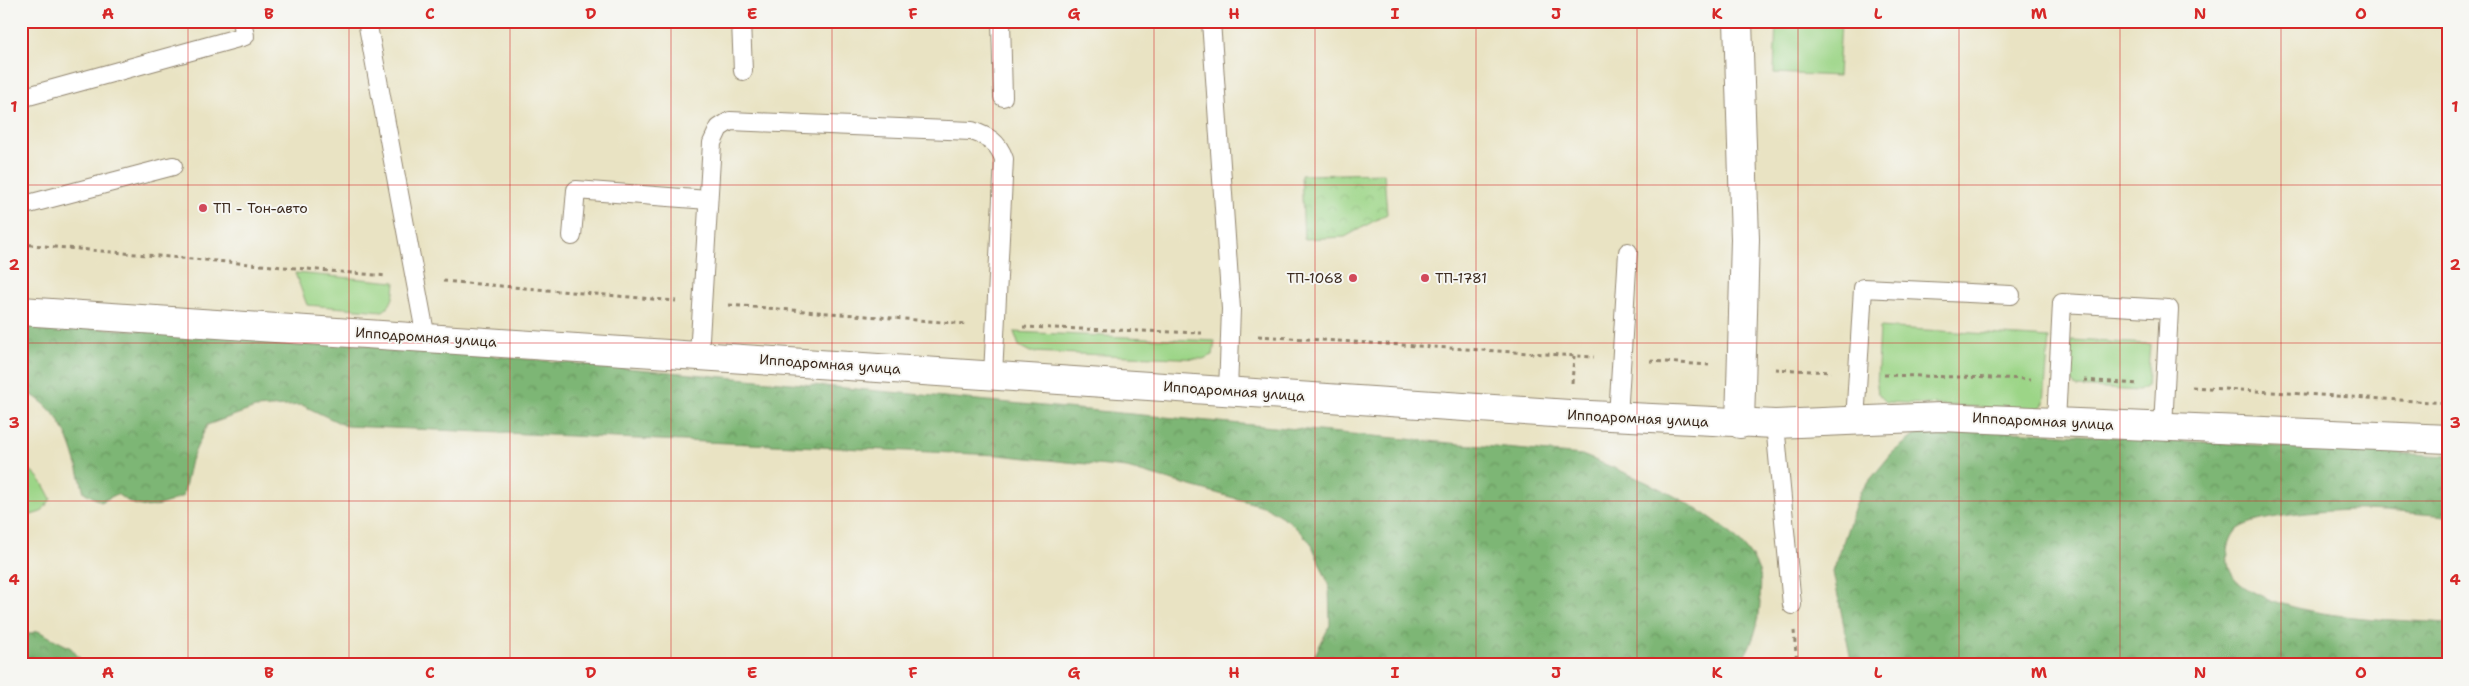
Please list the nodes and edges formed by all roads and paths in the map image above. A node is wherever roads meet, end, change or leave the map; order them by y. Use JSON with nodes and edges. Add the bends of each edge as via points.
{"nodes":[{"id":1,"x":242,"y":21,"type":"edge"},
{"id":2,"x":367,"y":21,"type":"edge"},
{"id":3,"x":741,"y":21,"type":"edge"},
{"id":4,"x":1001,"y":21,"type":"edge"},
{"id":5,"x":1211,"y":21,"type":"edge"},
{"id":6,"x":1738,"y":21,"type":"edge"},
{"id":7,"x":743,"y":71,"type":"dead end"},
{"id":8,"x":1003,"y":97,"type":"dead end"},
{"id":9,"x":21,"y":98,"type":"edge"},
{"id":10,"x":173,"y":166,"type":"dead end"},
{"id":11,"x":708,"y":200,"type":"junction"},
{"id":12,"x":21,"y":206,"type":"edge"},
{"id":13,"x":572,"y":236,"type":"dead end"},
{"id":14,"x":1628,"y":252,"type":"dead end"},
{"id":15,"x":2011,"y":296,"type":"dead end"},
{"id":16,"x":21,"y":310,"type":"edge"},
{"id":17,"x":426,"y":338,"type":"junction"},
{"id":18,"x":699,"y":355,"type":"junction"},
{"id":19,"x":993,"y":375,"type":"junction"},
{"id":20,"x":1228,"y":391,"type":"junction"},
{"id":21,"x":1618,"y":417,"type":"junction"},
{"id":22,"x":1855,"y":422,"type":"junction"},
{"id":23,"x":2056,"y":422,"type":"junction"},
{"id":24,"x":1740,"y":424,"type":"junction"},
{"id":25,"x":1775,"y":424,"type":"junction"},
{"id":26,"x":2163,"y":427,"type":"junction"},
{"id":27,"x":2448,"y":439,"type":"edge"},
{"id":28,"x":1792,"y":605,"type":"joint"},
{"id":29,"x":1797,"y":665,"type":"edge"}],
"edges":[{"from":1,"to":9,"type":"lane","via":[[246,36]]},
{"from":2,"to":17,"type":"lane"},
{"from":3,"to":7,"type":"lane"},
{"from":4,"to":8,"type":"lane"},
{"from":5,"to":20,"type":"lane","via":[[1231,309]]},
{"from":6,"to":24,"type":"street","via":[[1745,239]]},
{"from":10,"to":12,"type":"lane"},
{"from":11,"to":13,"type":"lane","via":[[576,190]]},
{"from":11,"to":18,"type":"lane"},
{"from":11,"to":19,"type":"lane","via":[[712,143],[719,128],[730,121],[972,131],[989,137],[1000,148],[1004,159]]},
{"from":14,"to":21,"type":"lane"},
{"from":15,"to":22,"type":"lane","via":[[1863,288]]},
{"from":16,"to":17,"type":"street","name":"Ипподромная улица"},
{"from":17,"to":18,"type":"street","name":"Ипподромная улица"},
{"from":18,"to":19,"type":"street","name":"Ипподромная улица"},
{"from":19,"to":20,"type":"street","name":"Ипподромная улица"},
{"from":20,"to":21,"type":"street","name":"Ипподромная улица"},
{"from":21,"to":24,"type":"street","name":"Ипподромная улица"},
{"from":22,"to":23,"type":"street","name":"Ипподромная улица","via":[[1941,417]]},
{"from":22,"to":25,"type":"street","name":"Ипподромная улица"},
{"from":23,"to":26,"type":"street","name":"Ипподромная улица"},
{"from":23,"to":26,"type":"lane","via":[[2062,304],[2169,308]]},
{"from":24,"to":25,"type":"street","name":"Ипподромная улица"},
{"from":25,"to":28,"type":"lane"},
{"from":26,"to":27,"type":"street","name":"Ипподромная улица"},
{"from":28,"to":29,"type":"path"}]}
